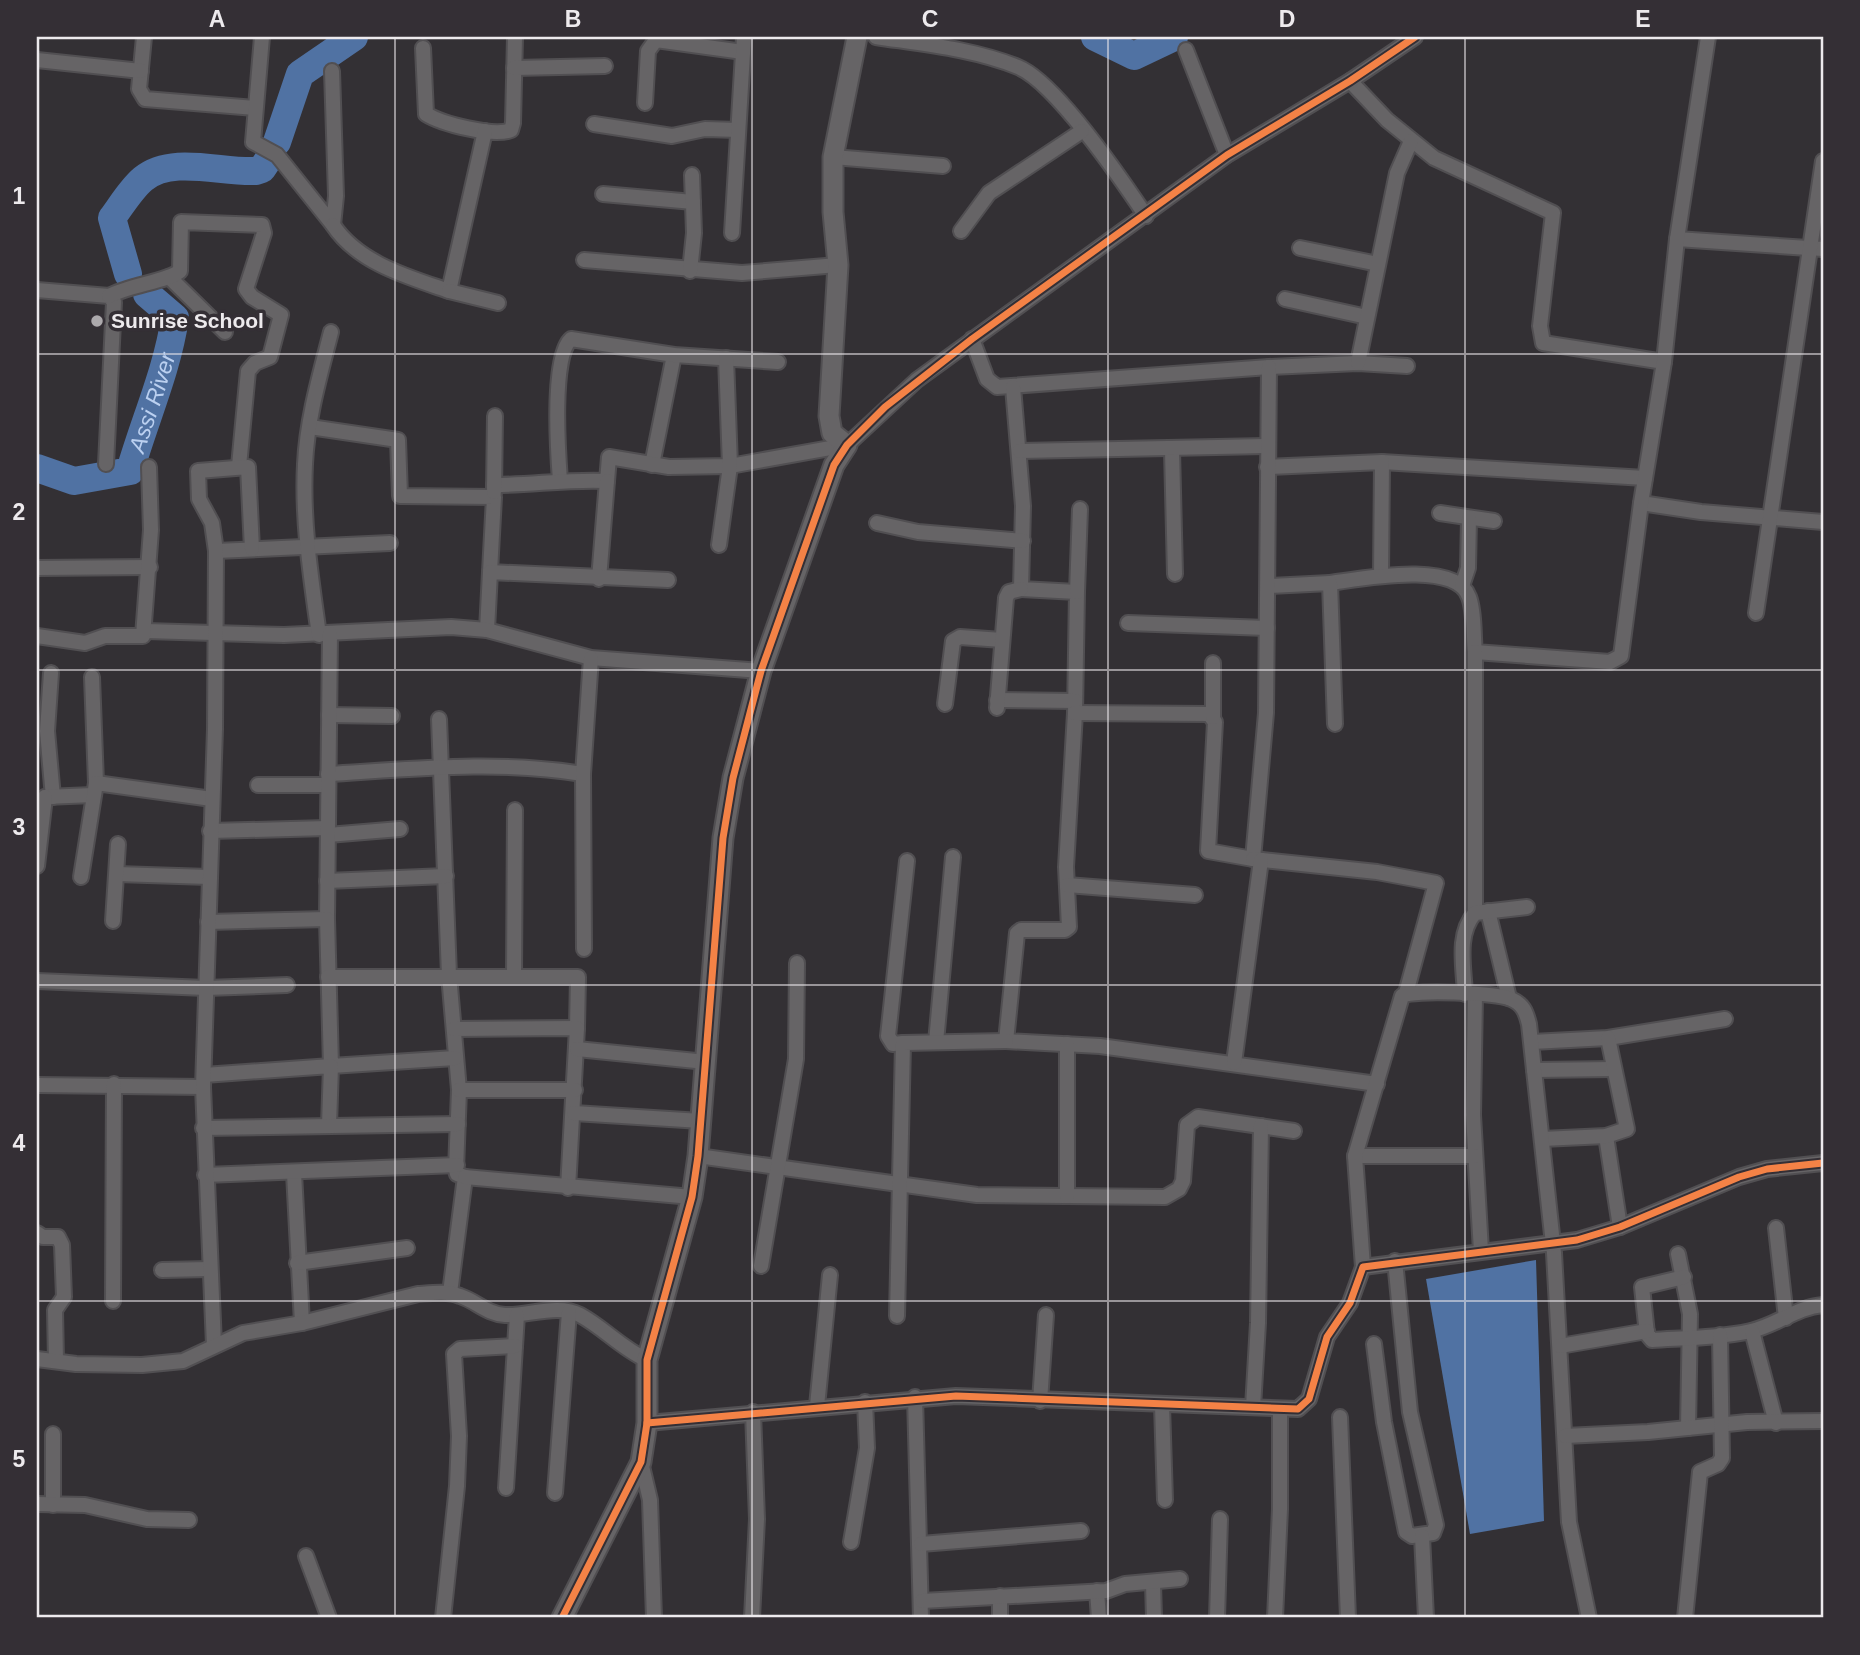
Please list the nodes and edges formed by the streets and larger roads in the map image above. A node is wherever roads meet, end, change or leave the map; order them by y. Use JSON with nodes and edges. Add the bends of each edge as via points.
{"nodes":[{"id":1,"x":144,"y":37,"type":"edge"},
{"id":2,"x":262,"y":37,"type":"edge"},
{"id":3,"x":515,"y":37,"type":"edge"},
{"id":4,"x":857,"y":37,"type":"edge"},
{"id":5,"x":876,"y":37,"type":"edge"},
{"id":6,"x":1415,"y":37,"type":"edge"},
{"id":7,"x":1708,"y":37,"type":"edge"},
{"id":8,"x":743,"y":44,"type":"edge"},
{"id":9,"x":423,"y":48,"type":"dead end"},
{"id":10,"x":1186,"y":50,"type":"dead end"},
{"id":11,"x":37,"y":60,"type":"edge"},
{"id":12,"x":605,"y":66,"type":"dead end"},
{"id":13,"x":514,"y":68,"type":"junction"},
{"id":14,"x":141,"y":71,"type":"junction"},
{"id":15,"x":332,"y":71,"type":"dead end"},
{"id":16,"x":1350,"y":80,"type":"junction"},
{"id":17,"x":645,"y":103,"type":"dead end"},
{"id":18,"x":255,"y":108,"type":"junction"},
{"id":19,"x":594,"y":124,"type":"dead end"},
{"id":20,"x":738,"y":130,"type":"junction"},
{"id":21,"x":485,"y":131,"type":"junction"},
{"id":22,"x":1082,"y":131,"type":"junction"},
{"id":23,"x":1412,"y":141,"type":"junction"},
{"id":24,"x":1227,"y":155,"type":"junction"},
{"id":25,"x":833,"y":157,"type":"junction"},
{"id":26,"x":1823,"y":161,"type":"edge"},
{"id":27,"x":943,"y":166,"type":"dead end"},
{"id":28,"x":692,"y":175,"type":"dead end"},
{"id":29,"x":603,"y":194,"type":"dead end"},
{"id":30,"x":694,"y":202,"type":"junction"},
{"id":31,"x":1146,"y":216,"type":"junction"},
{"id":32,"x":333,"y":225,"type":"junction"},
{"id":33,"x":961,"y":231,"type":"dead end"},
{"id":34,"x":732,"y":233,"type":"dead end"},
{"id":35,"x":1677,"y":239,"type":"junction"},
{"id":36,"x":1300,"y":248,"type":"dead end"},
{"id":37,"x":1808,"y":248,"type":"junction"},
{"id":38,"x":1823,"y":248,"type":"edge"},
{"id":39,"x":584,"y":260,"type":"dead end"},
{"id":40,"x":1378,"y":264,"type":"junction"},
{"id":41,"x":838,"y":265,"type":"junction"},
{"id":42,"x":690,"y":271,"type":"junction"},
{"id":43,"x":169,"y":277,"type":"junction"},
{"id":44,"x":37,"y":290,"type":"edge"},
{"id":45,"x":449,"y":291,"type":"junction"},
{"id":46,"x":109,"y":296,"type":"junction"},
{"id":47,"x":1286,"y":299,"type":"dead end"},
{"id":48,"x":498,"y":303,"type":"dead end"},
{"id":49,"x":1367,"y":317,"type":"junction"},
{"id":50,"x":225,"y":332,"type":"dead end"},
{"id":51,"x":331,"y":332,"type":"dead end"},
{"id":52,"x":972,"y":339,"type":"junction"},
{"id":53,"x":674,"y":355,"type":"junction"},
{"id":54,"x":726,"y":358,"type":"junction"},
{"id":55,"x":778,"y":362,"type":"dead end"},
{"id":56,"x":1664,"y":362,"type":"junction"},
{"id":57,"x":1358,"y":363,"type":"junction"},
{"id":58,"x":1407,"y":366,"type":"dead end"},
{"id":59,"x":1269,"y":367,"type":"junction"},
{"id":60,"x":1013,"y":387,"type":"junction"},
{"id":61,"x":495,"y":416,"type":"dead end"},
{"id":62,"x":310,"y":427,"type":"junction"},
{"id":63,"x":847,"y":445,"type":"junction"},
{"id":64,"x":1266,"y":446,"type":"junction"},
{"id":65,"x":1172,"y":450,"type":"junction"},
{"id":66,"x":1020,"y":452,"type":"junction"},
{"id":67,"x":1382,"y":461,"type":"junction"},
{"id":68,"x":106,"y":464,"type":"dead end"},
{"id":69,"x":652,"y":465,"type":"junction"},
{"id":70,"x":239,"y":466,"type":"junction"},
{"id":71,"x":730,"y":466,"type":"junction"},
{"id":72,"x":149,"y":467,"type":"dead end"},
{"id":73,"x":1267,"y":467,"type":"junction"},
{"id":74,"x":1645,"y":478,"type":"junction"},
{"id":75,"x":560,"y":481,"type":"junction"},
{"id":76,"x":607,"y":481,"type":"junction"},
{"id":77,"x":494,"y":491,"type":"junction"},
{"id":78,"x":1640,"y":503,"type":"junction"},
{"id":79,"x":1080,"y":509,"type":"dead end"},
{"id":80,"x":1440,"y":513,"type":"dead end"},
{"id":81,"x":1469,"y":518,"type":"junction"},
{"id":82,"x":1769,"y":519,"type":"junction"},
{"id":83,"x":1493,"y":521,"type":"dead end"},
{"id":84,"x":1823,"y":522,"type":"edge"},
{"id":85,"x":877,"y":523,"type":"dead end"},
{"id":86,"x":1023,"y":541,"type":"junction"},
{"id":87,"x":390,"y":543,"type":"dead end"},
{"id":88,"x":719,"y":545,"type":"dead end"},
{"id":89,"x":307,"y":546,"type":"junction"},
{"id":90,"x":252,"y":549,"type":"junction"},
{"id":91,"x":216,"y":551,"type":"junction"},
{"id":92,"x":150,"y":567,"type":"junction"},
{"id":93,"x":37,"y":568,"type":"edge"},
{"id":94,"x":490,"y":572,"type":"junction"},
{"id":95,"x":1175,"y":574,"type":"dead end"},
{"id":96,"x":1381,"y":576,"type":"junction"},
{"id":97,"x":599,"y":579,"type":"junction"},
{"id":98,"x":668,"y":580,"type":"dead end"},
{"id":99,"x":1330,"y":583,"type":"junction"},
{"id":100,"x":1268,"y":586,"type":"junction"},
{"id":101,"x":1462,"y":586,"type":"junction"},
{"id":102,"x":1021,"y":589,"type":"junction"},
{"id":103,"x":1076,"y":592,"type":"junction"},
{"id":104,"x":1756,"y":614,"type":"dead end"},
{"id":105,"x":1128,"y":623,"type":"dead end"},
{"id":106,"x":1267,"y":628,"type":"junction"},
{"id":107,"x":487,"y":630,"type":"junction"},
{"id":108,"x":146,"y":631,"type":"junction"},
{"id":109,"x":217,"y":632,"type":"junction"},
{"id":110,"x":324,"y":634,"type":"junction"},
{"id":111,"x":37,"y":636,"type":"edge"},
{"id":112,"x":1002,"y":640,"type":"junction"},
{"id":113,"x":1475,"y":652,"type":"junction"},
{"id":114,"x":591,"y":658,"type":"junction"},
{"id":115,"x":1213,"y":663,"type":"dead end"},
{"id":116,"x":761,"y":671,"type":"junction"},
{"id":117,"x":51,"y":673,"type":"dead end"},
{"id":118,"x":92,"y":677,"type":"dead end"},
{"id":119,"x":945,"y":704,"type":"dead end"},
{"id":120,"x":1075,"y":707,"type":"junction"},
{"id":121,"x":329,"y":715,"type":"junction"},
{"id":122,"x":392,"y":716,"type":"dead end"},
{"id":123,"x":1213,"y":717,"type":"junction"},
{"id":124,"x":439,"y":719,"type":"dead end"},
{"id":125,"x":1335,"y":724,"type":"dead end"},
{"id":126,"x":441,"y":768,"type":"junction"},
{"id":127,"x":583,"y":774,"type":"junction"},
{"id":128,"x":328,"y":779,"type":"junction"},
{"id":129,"x":258,"y":785,"type":"dead end"},
{"id":130,"x":94,"y":789,"type":"junction"},
{"id":131,"x":45,"y":797,"type":"edge"},
{"id":132,"x":212,"y":799,"type":"junction"},
{"id":133,"x":515,"y":810,"type":"dead end"},
{"id":134,"x":400,"y":829,"type":"dead end"},
{"id":135,"x":210,"y":831,"type":"junction"},
{"id":136,"x":328,"y":832,"type":"junction"},
{"id":137,"x":118,"y":844,"type":"dead end"},
{"id":138,"x":953,"y":857,"type":"dead end"},
{"id":139,"x":1257,"y":860,"type":"junction"},
{"id":140,"x":906,"y":861,"type":"dead end"},
{"id":141,"x":37,"y":866,"type":"edge"},
{"id":142,"x":117,"y":874,"type":"junction"},
{"id":143,"x":446,"y":876,"type":"junction"},
{"id":144,"x":81,"y":877,"type":"dead end"},
{"id":145,"x":209,"y":877,"type":"junction"},
{"id":146,"x":327,"y":881,"type":"junction"},
{"id":147,"x":1067,"y":885,"type":"junction"},
{"id":148,"x":1195,"y":895,"type":"dead end"},
{"id":149,"x":1527,"y":907,"type":"dead end"},
{"id":150,"x":1482,"y":912,"type":"junction"},
{"id":151,"x":327,"y":919,"type":"junction"},
{"id":152,"x":113,"y":921,"type":"dead end"},
{"id":153,"x":208,"y":922,"type":"junction"},
{"id":154,"x":584,"y":949,"type":"dead end"},
{"id":155,"x":797,"y":963,"type":"dead end"},
{"id":156,"x":449,"y":975,"type":"junction"},
{"id":157,"x":514,"y":976,"type":"junction"},
{"id":158,"x":328,"y":977,"type":"junction"},
{"id":159,"x":37,"y":981,"type":"edge"},
{"id":160,"x":287,"y":985,"type":"dead end"},
{"id":161,"x":206,"y":988,"type":"junction"},
{"id":162,"x":1406,"y":993,"type":"junction"},
{"id":163,"x":1470,"y":994,"type":"junction"},
{"id":164,"x":1509,"y":998,"type":"junction"},
{"id":165,"x":1725,"y":1019,"type":"dead end"},
{"id":166,"x":577,"y":1028,"type":"junction"},
{"id":167,"x":454,"y":1029,"type":"junction"},
{"id":168,"x":1608,"y":1038,"type":"junction"},
{"id":169,"x":1006,"y":1041,"type":"junction"},
{"id":170,"x":936,"y":1042,"type":"junction"},
{"id":171,"x":1531,"y":1042,"type":"junction"},
{"id":172,"x":903,"y":1044,"type":"junction"},
{"id":173,"x":1067,"y":1044,"type":"junction"},
{"id":174,"x":577,"y":1049,"type":"junction"},
{"id":175,"x":455,"y":1058,"type":"junction"},
{"id":176,"x":706,"y":1062,"type":"junction"},
{"id":177,"x":1234,"y":1063,"type":"junction"},
{"id":178,"x":331,"y":1066,"type":"junction"},
{"id":179,"x":1614,"y":1069,"type":"junction"},
{"id":180,"x":1534,"y":1070,"type":"junction"},
{"id":181,"x":203,"y":1081,"type":"junction"},
{"id":182,"x":114,"y":1084,"type":"junction"},
{"id":183,"x":1377,"y":1084,"type":"junction"},
{"id":184,"x":37,"y":1085,"type":"edge"},
{"id":185,"x":459,"y":1090,"type":"junction"},
{"id":186,"x":575,"y":1090,"type":"junction"},
{"id":187,"x":574,"y":1113,"type":"junction"},
{"id":188,"x":701,"y":1121,"type":"junction"},
{"id":189,"x":458,"y":1124,"type":"junction"},
{"id":190,"x":330,"y":1125,"type":"junction"},
{"id":191,"x":1261,"y":1126,"type":"junction"},
{"id":192,"x":203,"y":1128,"type":"junction"},
{"id":193,"x":1294,"y":1131,"type":"dead end"},
{"id":194,"x":1606,"y":1136,"type":"junction"},
{"id":195,"x":1542,"y":1139,"type":"junction"},
{"id":196,"x":698,"y":1156,"type":"junction"},
{"id":197,"x":1355,"y":1156,"type":"junction"},
{"id":198,"x":1474,"y":1156,"type":"junction"},
{"id":199,"x":1823,"y":1163,"type":"edge"},
{"id":200,"x":775,"y":1167,"type":"junction"},
{"id":201,"x":461,"y":1171,"type":"junction"},
{"id":202,"x":294,"y":1173,"type":"junction"},
{"id":203,"x":205,"y":1175,"type":"junction"},
{"id":204,"x":898,"y":1183,"type":"junction"},
{"id":205,"x":568,"y":1188,"type":"junction"},
{"id":206,"x":1067,"y":1196,"type":"junction"},
{"id":207,"x":692,"y":1197,"type":"junction"},
{"id":208,"x":1620,"y":1227,"type":"junction"},
{"id":209,"x":1776,"y":1228,"type":"dead end"},
{"id":210,"x":37,"y":1233,"type":"edge"},
{"id":211,"x":1553,"y":1242,"type":"junction"},
{"id":212,"x":407,"y":1248,"type":"dead end"},
{"id":213,"x":1481,"y":1251,"type":"junction"},
{"id":214,"x":1678,"y":1254,"type":"dead end"},
{"id":215,"x":1395,"y":1261,"type":"junction"},
{"id":216,"x":297,"y":1263,"type":"junction"},
{"id":217,"x":761,"y":1266,"type":"dead end"},
{"id":218,"x":1363,"y":1267,"type":"junction"},
{"id":219,"x":210,"y":1269,"type":"junction"},
{"id":220,"x":162,"y":1270,"type":"dead end"},
{"id":221,"x":830,"y":1275,"type":"dead end"},
{"id":222,"x":1684,"y":1277,"type":"junction"},
{"id":223,"x":450,"y":1293,"type":"junction"},
{"id":224,"x":113,"y":1301,"type":"dead end"},
{"id":225,"x":1823,"y":1305,"type":"edge"},
{"id":226,"x":569,"y":1311,"type":"junction"},
{"id":227,"x":517,"y":1315,"type":"junction"},
{"id":228,"x":1046,"y":1315,"type":"dead end"},
{"id":229,"x":897,"y":1316,"type":"dead end"},
{"id":230,"x":1786,"y":1318,"type":"junction"},
{"id":231,"x":302,"y":1323,"type":"junction"},
{"id":232,"x":1647,"y":1331,"type":"junction"},
{"id":233,"x":1752,"y":1331,"type":"junction"},
{"id":234,"x":1720,"y":1335,"type":"junction"},
{"id":235,"x":1690,"y":1338,"type":"junction"},
{"id":236,"x":1374,"y":1344,"type":"dead end"},
{"id":237,"x":214,"y":1345,"type":"junction"},
{"id":238,"x":515,"y":1346,"type":"junction"},
{"id":239,"x":1560,"y":1346,"type":"junction"},
{"id":240,"x":37,"y":1359,"type":"edge"},
{"id":241,"x":647,"y":1360,"type":"junction"},
{"id":242,"x":56,"y":1361,"type":"junction"},
{"id":243,"x":915,"y":1397,"type":"junction"},
{"id":244,"x":1040,"y":1401,"type":"junction"},
{"id":245,"x":864,"y":1402,"type":"junction"},
{"id":246,"x":1162,"y":1405,"type":"junction"},
{"id":247,"x":817,"y":1406,"type":"junction"},
{"id":248,"x":1253,"y":1407,"type":"junction"},
{"id":249,"x":1280,"y":1409,"type":"junction"},
{"id":250,"x":753,"y":1412,"type":"junction"},
{"id":251,"x":1340,"y":1417,"type":"dead end"},
{"id":252,"x":1823,"y":1421,"type":"edge"},
{"id":253,"x":647,"y":1423,"type":"junction"},
{"id":254,"x":1776,"y":1423,"type":"junction"},
{"id":255,"x":1723,"y":1424,"type":"junction"},
{"id":256,"x":1688,"y":1428,"type":"junction"},
{"id":257,"x":53,"y":1434,"type":"dead end"},
{"id":258,"x":1565,"y":1436,"type":"junction"},
{"id":259,"x":641,"y":1462,"type":"junction"},
{"id":260,"x":506,"y":1488,"type":"dead end"},
{"id":261,"x":555,"y":1493,"type":"dead end"},
{"id":262,"x":1165,"y":1500,"type":"dead end"},
{"id":263,"x":37,"y":1504,"type":"edge"},
{"id":264,"x":54,"y":1504,"type":"junction"},
{"id":265,"x":1220,"y":1519,"type":"dead end"},
{"id":266,"x":189,"y":1520,"type":"dead end"},
{"id":267,"x":1081,"y":1531,"type":"dead end"},
{"id":268,"x":1422,"y":1536,"type":"junction"},
{"id":269,"x":851,"y":1542,"type":"dead end"},
{"id":270,"x":920,"y":1544,"type":"junction"},
{"id":271,"x":306,"y":1556,"type":"dead end"},
{"id":272,"x":1180,"y":1579,"type":"dead end"},
{"id":273,"x":1153,"y":1583,"type":"junction"},
{"id":274,"x":1097,"y":1591,"type":"junction"},
{"id":275,"x":1000,"y":1596,"type":"junction"},
{"id":276,"x":922,"y":1601,"type":"junction"},
{"id":277,"x":329,"y":1618,"type":"edge"},
{"id":278,"x":443,"y":1618,"type":"edge"},
{"id":279,"x":562,"y":1618,"type":"edge"},
{"id":280,"x":654,"y":1618,"type":"edge"},
{"id":281,"x":752,"y":1618,"type":"edge"},
{"id":282,"x":921,"y":1618,"type":"edge"},
{"id":283,"x":1000,"y":1618,"type":"edge"},
{"id":284,"x":1098,"y":1618,"type":"edge"},
{"id":285,"x":1154,"y":1618,"type":"edge"},
{"id":286,"x":1217,"y":1618,"type":"edge"},
{"id":287,"x":1275,"y":1618,"type":"edge"},
{"id":288,"x":1348,"y":1618,"type":"edge"},
{"id":289,"x":1426,"y":1618,"type":"edge"},
{"id":290,"x":1589,"y":1618,"type":"edge"},
{"id":291,"x":1685,"y":1618,"type":"edge"}],
"edges":[{"from":1,"to":14,"type":"street"},
{"from":2,"to":18,"type":"street"},
{"from":3,"to":13,"type":"street"},
{"from":4,"to":25,"type":"street"},
{"from":5,"to":22,"type":"street","via":[[1020,67],[1043,84]]},
{"from":6,"to":16,"type":"street"},
{"from":7,"to":35,"type":"street"},
{"from":8,"to":17,"type":"street","via":[[656,40],[649,51]]},
{"from":8,"to":20,"type":"street"},
{"from":9,"to":21,"type":"street","via":[[426,114]]},
{"from":10,"to":24,"type":"street"},
{"from":11,"to":14,"type":"street"},
{"from":12,"to":13,"type":"street"},
{"from":13,"to":21,"type":"street","via":[[511,130]]},
{"from":14,"to":18,"type":"street","via":[[139,89],[145,99]]},
{"from":15,"to":32,"type":"street"},
{"from":16,"to":23,"type":"street"},
{"from":16,"to":24,"type":"street"},
{"from":18,"to":32,"type":"street","via":[[253,142],[278,155]]},
{"from":19,"to":20,"type":"street","via":[[672,136],[705,129]]},
{"from":20,"to":34,"type":"street"},
{"from":21,"to":45,"type":"street"},
{"from":22,"to":31,"type":"street"},
{"from":22,"to":33,"type":"street","via":[[989,193]]},
{"from":23,"to":40,"type":"street","via":[[1397,173]]},
{"from":23,"to":56,"type":"street","via":[[1464,174],[1553,213],[1540,326],[1543,343]]},
{"from":24,"to":31,"type":"street"},
{"from":25,"to":27,"type":"street"},
{"from":25,"to":41,"type":"street"},
{"from":26,"to":37,"type":"street"},
{"from":28,"to":30,"type":"street"},
{"from":29,"to":30,"type":"street"},
{"from":30,"to":42,"type":"street"},
{"from":31,"to":52,"type":"street"},
{"from":32,"to":45,"type":"street","via":[[349,243],[389,269]]},
{"from":35,"to":37,"type":"street"},
{"from":35,"to":56,"type":"street"},
{"from":36,"to":40,"type":"street"},
{"from":37,"to":38,"type":"street"},
{"from":37,"to":82,"type":"street"},
{"from":39,"to":42,"type":"street"},
{"from":40,"to":49,"type":"street"},
{"from":41,"to":42,"type":"street","via":[[742,273]]},
{"from":41,"to":63,"type":"street","via":[[830,416],[832,433]]},
{"from":43,"to":46,"type":"street","via":[[132,285]]},
{"from":43,"to":50,"type":"street"},
{"from":43,"to":70,"type":"street","via":[[180,271],[181,222],[256,223],[265,228],[246,289],[281,315],[270,357],[248,370]]},
{"from":44,"to":46,"type":"street"},
{"from":45,"to":48,"type":"street"},
{"from":46,"to":68,"type":"street","via":[[115,310]]},
{"from":47,"to":49,"type":"street"},
{"from":49,"to":57,"type":"street"},
{"from":51,"to":62,"type":"street"},
{"from":52,"to":60,"type":"street","via":[[987,379],[997,387]]},
{"from":52,"to":63,"type":"street","via":[[885,407]]},
{"from":53,"to":54,"type":"street"},
{"from":53,"to":69,"type":"street"},
{"from":53,"to":75,"type":"street","via":[[567,341],[558,392]]},
{"from":54,"to":55,"type":"street"},
{"from":54,"to":71,"type":"street"},
{"from":56,"to":74,"type":"street"},
{"from":57,"to":58,"type":"street"},
{"from":57,"to":59,"type":"street"},
{"from":59,"to":60,"type":"street"},
{"from":59,"to":64,"type":"street"},
{"from":60,"to":66,"type":"street"},
{"from":61,"to":77,"type":"street"},
{"from":62,"to":77,"type":"street","via":[[398,440],[400,496]]},
{"from":62,"to":89,"type":"street","via":[[305,463]]},
{"from":63,"to":71,"type":"street"},
{"from":63,"to":116,"type":"street","via":[[834,465]]},
{"from":64,"to":65,"type":"street"},
{"from":64,"to":73,"type":"street"},
{"from":65,"to":66,"type":"street"},
{"from":65,"to":95,"type":"street"},
{"from":66,"to":86,"type":"street"},
{"from":67,"to":73,"type":"street"},
{"from":67,"to":74,"type":"street"},
{"from":67,"to":96,"type":"street"},
{"from":69,"to":71,"type":"street"},
{"from":69,"to":76,"type":"street","via":[[609,457]]},
{"from":70,"to":90,"type":"street","via":[[250,470]]},
{"from":70,"to":91,"type":"street","via":[[201,470],[197,475],[199,499],[215,530]]},
{"from":71,"to":88,"type":"street"},
{"from":72,"to":92,"type":"street"},
{"from":73,"to":100,"type":"street"},
{"from":74,"to":78,"type":"street"},
{"from":75,"to":76,"type":"street"},
{"from":75,"to":77,"type":"street"},
{"from":76,"to":97,"type":"street"},
{"from":77,"to":94,"type":"street"},
{"from":78,"to":82,"type":"street"},
{"from":78,"to":113,"type":"street","via":[[1623,648],[1616,661]]},
{"from":79,"to":103,"type":"street"},
{"from":80,"to":81,"type":"street"},
{"from":81,"to":83,"type":"street"},
{"from":81,"to":101,"type":"street","via":[[1468,568]]},
{"from":82,"to":84,"type":"street"},
{"from":82,"to":104,"type":"street"},
{"from":85,"to":86,"type":"street","via":[[918,532]]},
{"from":86,"to":102,"type":"street"},
{"from":87,"to":89,"type":"street"},
{"from":89,"to":90,"type":"street"},
{"from":89,"to":110,"type":"street"},
{"from":90,"to":91,"type":"street"},
{"from":91,"to":109,"type":"street"},
{"from":92,"to":93,"type":"street"},
{"from":92,"to":108,"type":"street"},
{"from":94,"to":97,"type":"street"},
{"from":94,"to":107,"type":"street"},
{"from":96,"to":99,"type":"street"},
{"from":96,"to":101,"type":"street","via":[[1433,575]]},
{"from":97,"to":98,"type":"street"},
{"from":99,"to":100,"type":"street"},
{"from":99,"to":125,"type":"street"},
{"from":100,"to":106,"type":"street"},
{"from":101,"to":113,"type":"street","via":[[1469,597]]},
{"from":102,"to":103,"type":"street"},
{"from":102,"to":112,"type":"street","via":[[1009,592],[1006,598]]},
{"from":103,"to":120,"type":"street"},
{"from":105,"to":106,"type":"street"},
{"from":106,"to":139,"type":"street"},
{"from":107,"to":110,"type":"street","via":[[451,627]]},
{"from":107,"to":114,"type":"street"},
{"from":108,"to":109,"type":"street"},
{"from":108,"to":111,"type":"street","via":[[140,638],[105,636],[92,643]]},
{"from":109,"to":110,"type":"street"},
{"from":109,"to":132,"type":"street"},
{"from":110,"to":121,"type":"street"},
{"from":112,"to":119,"type":"street","via":[[953,640]]},
{"from":112,"to":120,"type":"street","via":[[997,704]]},
{"from":113,"to":150,"type":"street"},
{"from":114,"to":116,"type":"street"},
{"from":114,"to":127,"type":"street"},
{"from":115,"to":123,"type":"street"},
{"from":116,"to":176,"type":"street","via":[[733,778],[723,838]]},
{"from":117,"to":131,"type":"street"},
{"from":118,"to":130,"type":"street"},
{"from":120,"to":123,"type":"street"},
{"from":120,"to":147,"type":"street"},
{"from":121,"to":122,"type":"street"},
{"from":121,"to":128,"type":"street"},
{"from":123,"to":139,"type":"street","via":[[1208,851]]},
{"from":124,"to":126,"type":"street"},
{"from":126,"to":127,"type":"street","via":[[522,767]]},
{"from":126,"to":128,"type":"street"},
{"from":126,"to":143,"type":"street"},
{"from":127,"to":154,"type":"street"},
{"from":128,"to":129,"type":"street"},
{"from":128,"to":136,"type":"street"},
{"from":130,"to":131,"type":"street"},
{"from":130,"to":132,"type":"street"},
{"from":130,"to":144,"type":"street"},
{"from":131,"to":141,"type":"street"},
{"from":132,"to":135,"type":"street"},
{"from":133,"to":157,"type":"street"},
{"from":134,"to":136,"type":"street"},
{"from":135,"to":136,"type":"street"},
{"from":135,"to":145,"type":"street"},
{"from":136,"to":146,"type":"street"},
{"from":137,"to":142,"type":"street"},
{"from":138,"to":170,"type":"street"},
{"from":139,"to":162,"type":"street","via":[[1436,883]]},
{"from":139,"to":177,"type":"street"},
{"from":140,"to":172,"type":"street","via":[[888,1036],[893,1044]]},
{"from":142,"to":145,"type":"street"},
{"from":142,"to":152,"type":"street"},
{"from":143,"to":146,"type":"street"},
{"from":143,"to":156,"type":"street"},
{"from":145,"to":153,"type":"street"},
{"from":146,"to":151,"type":"street"},
{"from":147,"to":148,"type":"street"},
{"from":147,"to":169,"type":"street","via":[[1069,921],[1065,930],[1017,933]]},
{"from":149,"to":150,"type":"street"},
{"from":150,"to":163,"type":"street","via":[[1464,928]]},
{"from":150,"to":164,"type":"street"},
{"from":151,"to":153,"type":"street"},
{"from":151,"to":158,"type":"street"},
{"from":153,"to":161,"type":"street"},
{"from":155,"to":200,"type":"street","via":[[796,1059]]},
{"from":156,"to":157,"type":"street"},
{"from":156,"to":158,"type":"street"},
{"from":156,"to":167,"type":"street"},
{"from":157,"to":166,"type":"street","via":[[578,977]]},
{"from":158,"to":178,"type":"street"},
{"from":159,"to":161,"type":"street"},
{"from":160,"to":161,"type":"street"},
{"from":161,"to":181,"type":"street"},
{"from":162,"to":163,"type":"street"},
{"from":162,"to":183,"type":"street","via":[[1399,1003]]},
{"from":163,"to":164,"type":"street"},
{"from":163,"to":198,"type":"street"},
{"from":164,"to":171,"type":"street","via":[[1526,1012]]},
{"from":165,"to":168,"type":"street"},
{"from":166,"to":167,"type":"street"},
{"from":166,"to":174,"type":"street"},
{"from":167,"to":175,"type":"street"},
{"from":168,"to":171,"type":"street"},
{"from":168,"to":179,"type":"street"},
{"from":169,"to":170,"type":"street"},
{"from":169,"to":173,"type":"street"},
{"from":170,"to":172,"type":"street"},
{"from":171,"to":180,"type":"street"},
{"from":172,"to":204,"type":"street"},
{"from":173,"to":177,"type":"street"},
{"from":173,"to":206,"type":"street"},
{"from":174,"to":176,"type":"street"},
{"from":174,"to":186,"type":"street"},
{"from":175,"to":178,"type":"street"},
{"from":175,"to":185,"type":"street"},
{"from":176,"to":188,"type":"street"},
{"from":177,"to":183,"type":"street"},
{"from":178,"to":181,"type":"street"},
{"from":178,"to":190,"type":"street"},
{"from":179,"to":180,"type":"street"},
{"from":179,"to":194,"type":"street","via":[[1627,1129]]},
{"from":180,"to":195,"type":"street"},
{"from":181,"to":182,"type":"street"},
{"from":181,"to":192,"type":"street"},
{"from":182,"to":184,"type":"street"},
{"from":182,"to":224,"type":"street"},
{"from":183,"to":197,"type":"street"},
{"from":185,"to":186,"type":"street"},
{"from":185,"to":189,"type":"street"},
{"from":186,"to":187,"type":"street"},
{"from":187,"to":188,"type":"street"},
{"from":187,"to":205,"type":"street"},
{"from":188,"to":196,"type":"street"},
{"from":189,"to":190,"type":"street"},
{"from":189,"to":201,"type":"street"},
{"from":190,"to":192,"type":"street"},
{"from":191,"to":193,"type":"street"},
{"from":191,"to":206,"type":"street","via":[[1198,1117],[1191,1120],[1183,1181],[1173,1194]]},
{"from":191,"to":248,"type":"street"},
{"from":192,"to":203,"type":"street"},
{"from":194,"to":195,"type":"street"},
{"from":194,"to":208,"type":"street"},
{"from":195,"to":211,"type":"street"},
{"from":196,"to":200,"type":"street"},
{"from":196,"to":207,"type":"street"},
{"from":197,"to":198,"type":"street"},
{"from":197,"to":218,"type":"street"},
{"from":198,"to":213,"type":"street"},
{"from":199,"to":208,"type":"street","via":[[1739,1177]]},
{"from":200,"to":204,"type":"street"},
{"from":200,"to":217,"type":"street"},
{"from":201,"to":202,"type":"street"},
{"from":201,"to":205,"type":"street"},
{"from":201,"to":223,"type":"street"},
{"from":202,"to":203,"type":"street"},
{"from":202,"to":216,"type":"street"},
{"from":203,"to":219,"type":"street"},
{"from":204,"to":206,"type":"street","via":[[977,1195]]},
{"from":204,"to":229,"type":"street"},
{"from":205,"to":207,"type":"street"},
{"from":207,"to":241,"type":"street"},
{"from":208,"to":211,"type":"street"},
{"from":209,"to":230,"type":"street"},
{"from":210,"to":242,"type":"street","via":[[58,1237],[62,1245],[64,1297],[55,1310]]},
{"from":211,"to":213,"type":"street"},
{"from":211,"to":239,"type":"street"},
{"from":212,"to":216,"type":"street"},
{"from":213,"to":215,"type":"street"},
{"from":214,"to":222,"type":"street"},
{"from":215,"to":218,"type":"street"},
{"from":215,"to":268,"type":"street","via":[[1410,1412],[1436,1525],[1433,1533]]},
{"from":216,"to":231,"type":"street"},
{"from":218,"to":249,"type":"street","via":[[1350,1303],[1327,1337],[1309,1399],[1298,1409]]},
{"from":219,"to":220,"type":"street"},
{"from":219,"to":237,"type":"street"},
{"from":221,"to":247,"type":"street"},
{"from":222,"to":232,"type":"street","via":[[1642,1287]]},
{"from":222,"to":235,"type":"street"},
{"from":223,"to":227,"type":"street","via":[[491,1313]]},
{"from":223,"to":231,"type":"street","via":[[418,1294]]},
{"from":225,"to":230,"type":"street","via":[[1801,1309]]},
{"from":226,"to":227,"type":"street"},
{"from":226,"to":241,"type":"street"},
{"from":226,"to":261,"type":"street"},
{"from":227,"to":238,"type":"street"},
{"from":228,"to":244,"type":"street"},
{"from":230,"to":233,"type":"street"},
{"from":231,"to":237,"type":"street","via":[[243,1333]]},
{"from":232,"to":235,"type":"street","via":[[1652,1340]]},
{"from":232,"to":239,"type":"street"},
{"from":233,"to":234,"type":"street"},
{"from":233,"to":254,"type":"street"},
{"from":234,"to":235,"type":"street"},
{"from":234,"to":255,"type":"street"},
{"from":235,"to":256,"type":"street"},
{"from":236,"to":268,"type":"street","via":[[1406,1532]]},
{"from":237,"to":242,"type":"street","via":[[183,1361],[142,1365]]},
{"from":238,"to":260,"type":"street"},
{"from":238,"to":278,"type":"street","via":[[460,1349],[454,1354],[458,1461]]},
{"from":239,"to":258,"type":"street"},
{"from":240,"to":242,"type":"street"},
{"from":241,"to":253,"type":"street"},
{"from":243,"to":244,"type":"street"},
{"from":243,"to":245,"type":"street"},
{"from":243,"to":270,"type":"street"},
{"from":244,"to":246,"type":"street"},
{"from":245,"to":247,"type":"street"},
{"from":245,"to":269,"type":"street","via":[[867,1440]]},
{"from":246,"to":248,"type":"street"},
{"from":246,"to":262,"type":"street"},
{"from":247,"to":250,"type":"street"},
{"from":248,"to":249,"type":"street"},
{"from":249,"to":287,"type":"street"},
{"from":250,"to":253,"type":"street"},
{"from":250,"to":281,"type":"street","via":[[757,1519]]},
{"from":251,"to":288,"type":"street"},
{"from":252,"to":254,"type":"street"},
{"from":253,"to":259,"type":"street"},
{"from":254,"to":255,"type":"street"},
{"from":255,"to":256,"type":"street"},
{"from":255,"to":291,"type":"street","via":[[1721,1462],[1703,1469],[1699,1478]]},
{"from":256,"to":258,"type":"street"},
{"from":257,"to":264,"type":"street"},
{"from":258,"to":290,"type":"street","via":[[1569,1522]]},
{"from":259,"to":279,"type":"street"},
{"from":259,"to":280,"type":"street","via":[[650,1500]]},
{"from":263,"to":264,"type":"street"},
{"from":264,"to":266,"type":"street","via":[[106,1508],[147,1519]]},
{"from":265,"to":286,"type":"street"},
{"from":267,"to":270,"type":"street"},
{"from":268,"to":289,"type":"street"},
{"from":270,"to":276,"type":"street"},
{"from":271,"to":277,"type":"street"},
{"from":272,"to":273,"type":"street"},
{"from":273,"to":274,"type":"street"},
{"from":273,"to":285,"type":"street"},
{"from":274,"to":275,"type":"street"},
{"from":274,"to":284,"type":"street"},
{"from":275,"to":276,"type":"street"},
{"from":275,"to":283,"type":"street"},
{"from":276,"to":282,"type":"street"}]}
